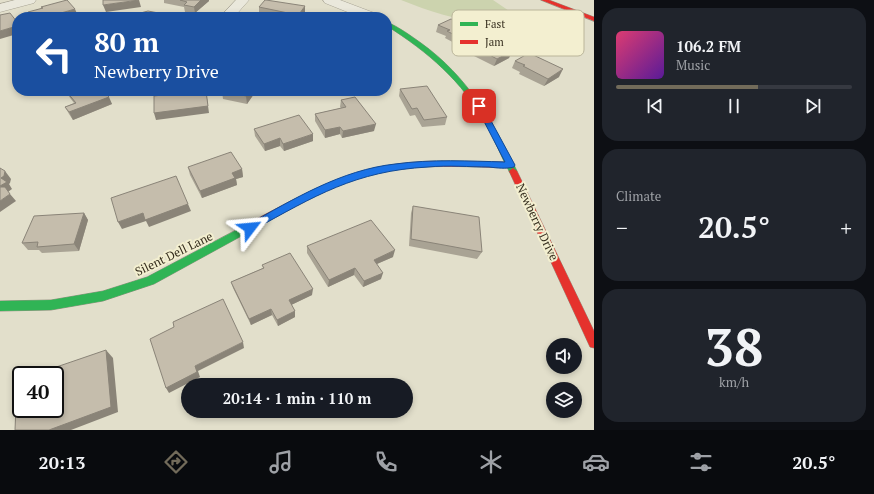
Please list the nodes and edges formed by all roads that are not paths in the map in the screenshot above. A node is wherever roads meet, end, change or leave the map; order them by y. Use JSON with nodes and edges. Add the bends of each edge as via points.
{"nodes":[{"id":1,"x":30,"y":0,"type":"edge"},
{"id":2,"x":243,"y":0,"type":"edge"},
{"id":3,"x":329,"y":0,"type":"edge"},
{"id":4,"x":544,"y":0,"type":"edge"},
{"id":5,"x":553,"y":0,"type":"edge"},
{"id":6,"x":0,"y":8,"type":"edge"},
{"id":7,"x":570,"y":10,"type":"edge"},
{"id":8,"x":582,"y":10,"type":"edge"},
{"id":9,"x":584,"y":11,"type":"edge"},
{"id":10,"x":232,"y":12,"type":"edge"},
{"id":11,"x":359,"y":12,"type":"edge"},
{"id":12,"x":594,"y":14,"type":"edge"},
{"id":13,"x":584,"y":15,"type":"edge"},
{"id":14,"x":594,"y":19,"type":"edge"},
{"id":15,"x":392,"y":27,"type":"edge"},
{"id":16,"x":511,"y":165,"type":"junction"},
{"id":17,"x":0,"y":306,"type":"edge"},
{"id":18,"x":594,"y":343,"type":"edge"}],
"edges":[{"from":1,"to":6,"type":"street"},
{"from":2,"to":10,"type":"street"},
{"from":3,"to":11,"type":"street"},
{"from":4,"to":7,"type":"main road"},
{"from":5,"to":8,"type":"main road"},
{"from":9,"to":12,"type":"main road"},
{"from":13,"to":14,"type":"main road"},
{"from":15,"to":16,"type":"main road","name":"Newberry Drive","via":[[422,46],[460,80],[486,117]]},
{"from":16,"to":17,"type":"main road","name":"Silent Dell Lane","via":[[430,164],[367,172],[313,193],[150,281],[103,296],[51,306]]},
{"from":16,"to":18,"type":"main road","name":"Newberry Drive"}]}
